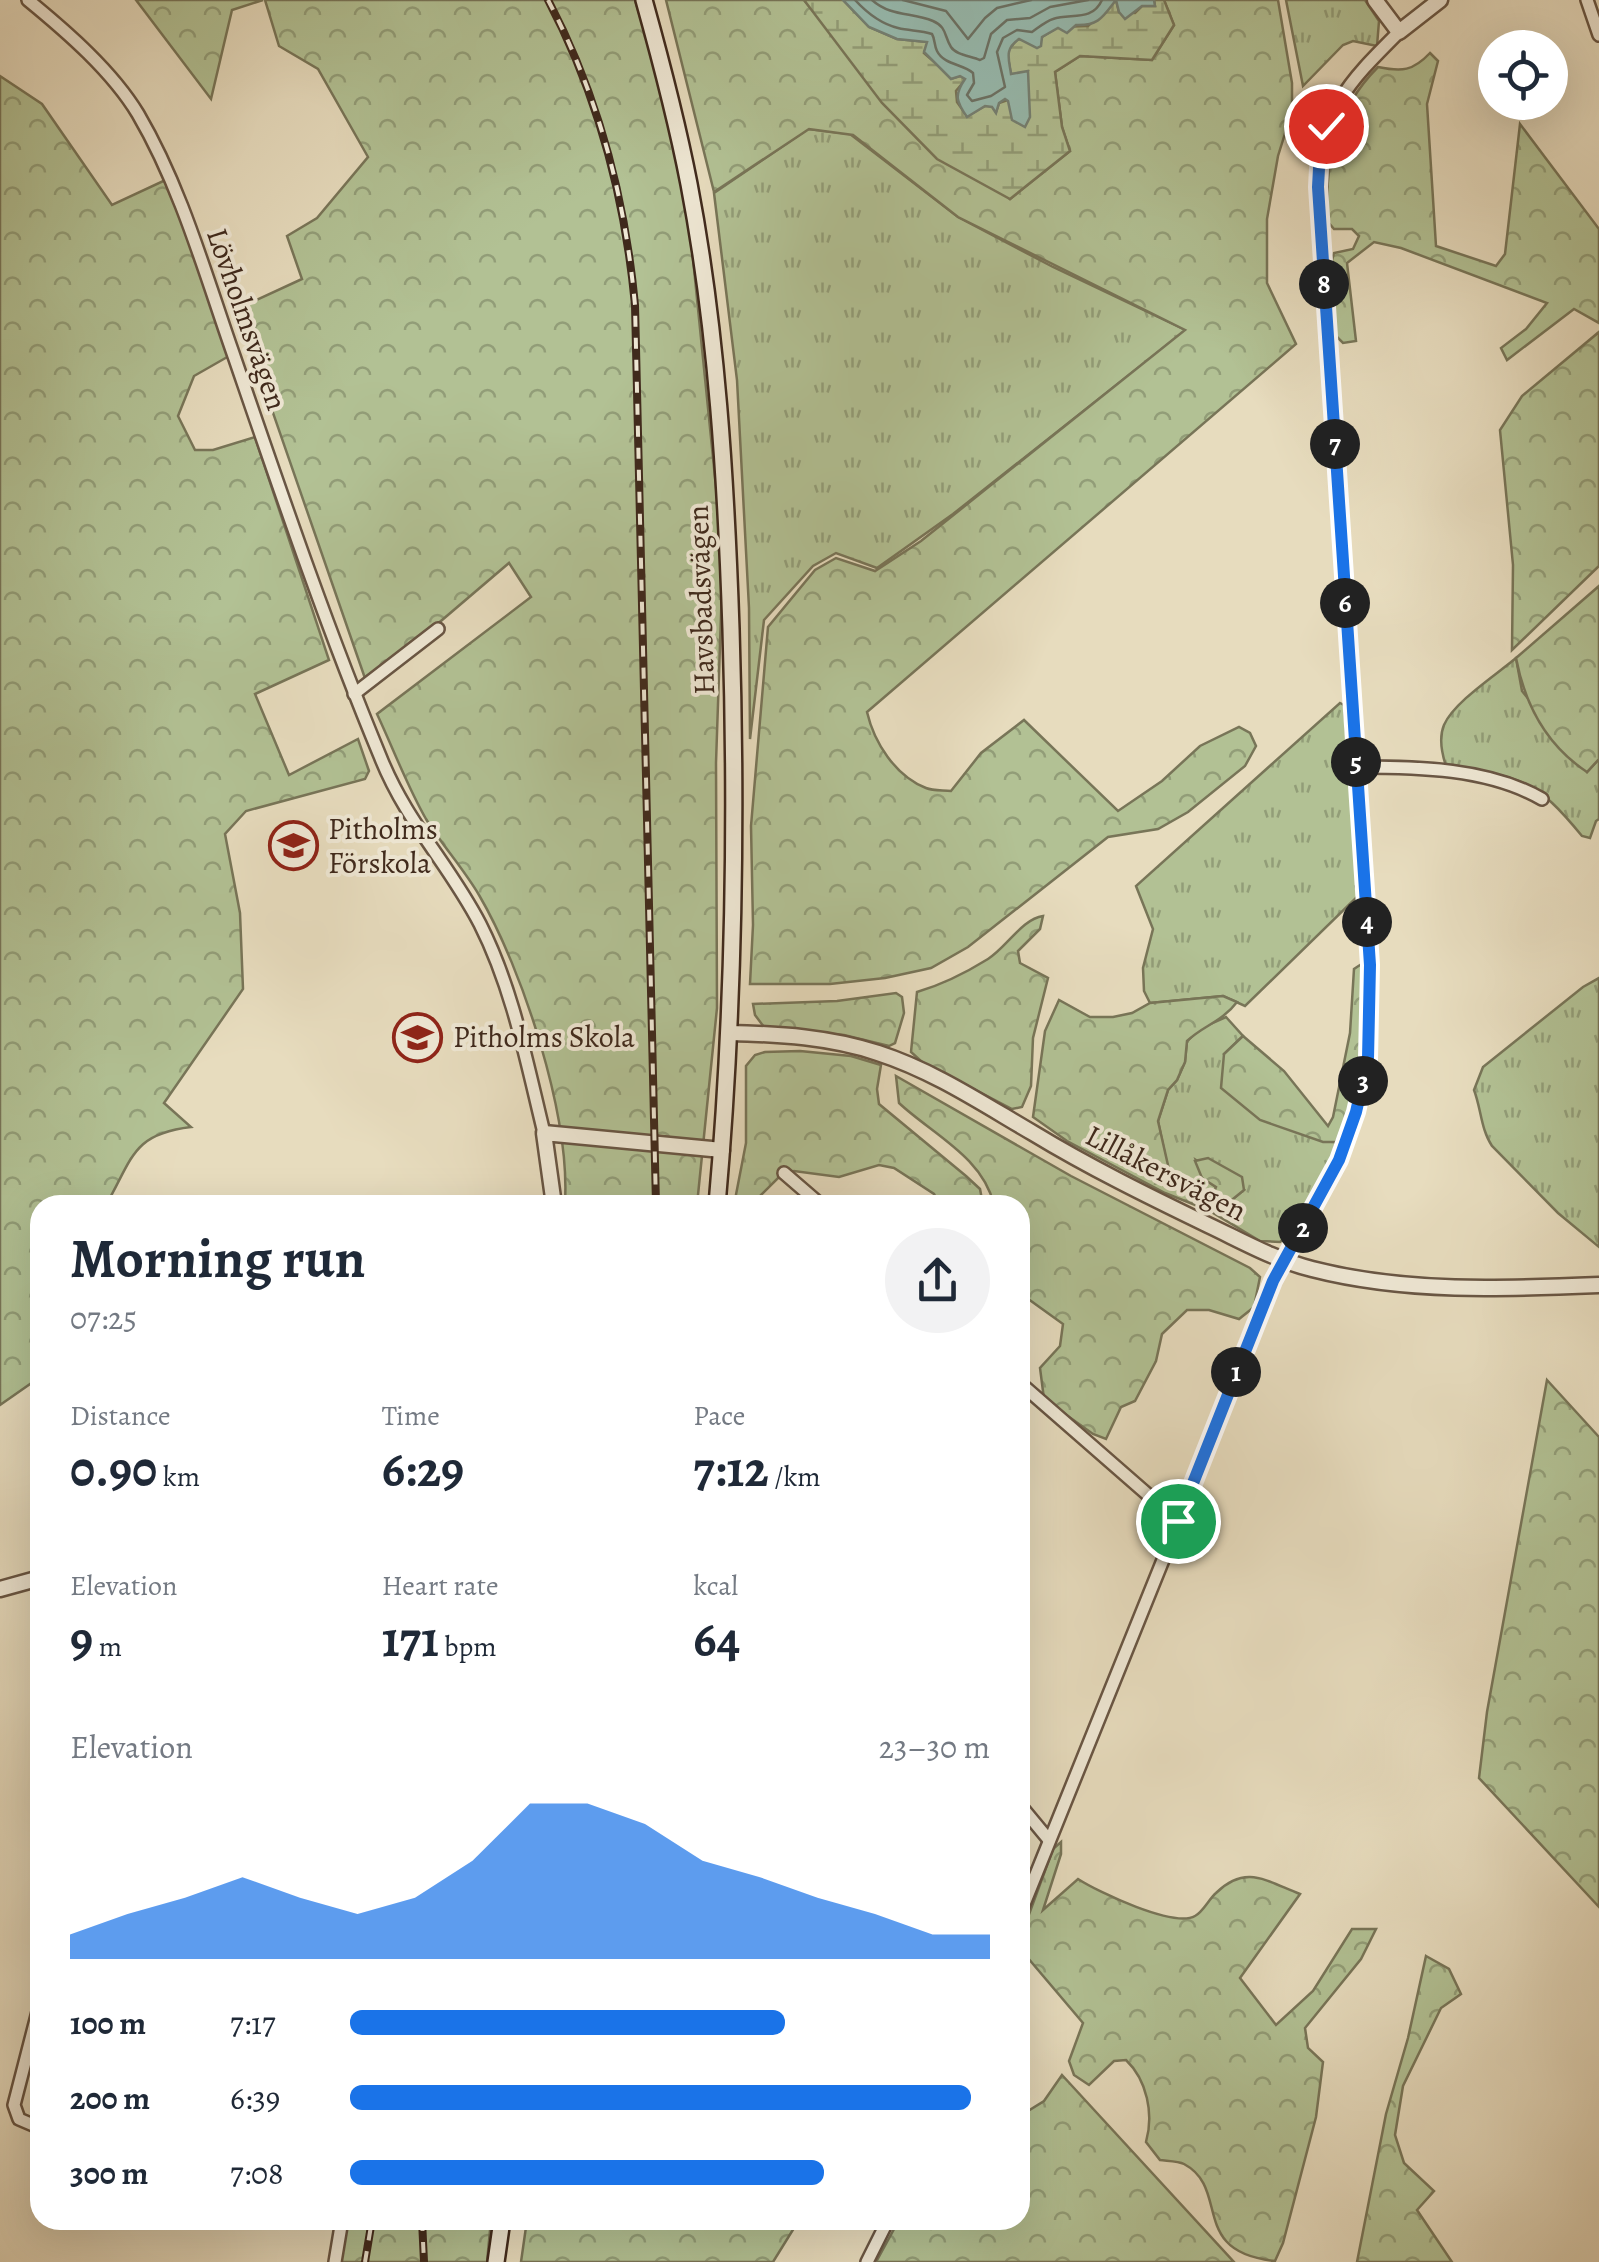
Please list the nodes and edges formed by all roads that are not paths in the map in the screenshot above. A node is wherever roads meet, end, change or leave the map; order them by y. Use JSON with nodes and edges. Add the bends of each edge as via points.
{"nodes":[{"id":1,"x":28,"y":0,"type":"edge"},
{"id":2,"x":644,"y":0,"type":"edge"},
{"id":3,"x":1374,"y":0,"type":"edge"},
{"id":4,"x":1440,"y":0,"type":"edge"},
{"id":5,"x":1586,"y":0,"type":"edge"},
{"id":6,"x":1399,"y":32,"type":"junction"},
{"id":7,"x":1599,"y":34,"type":"edge"},
{"id":8,"x":438,"y":629,"type":"dead end"},
{"id":9,"x":354,"y":694,"type":"junction"},
{"id":10,"x":1357,"y":767,"type":"junction"},
{"id":11,"x":1542,"y":799,"type":"dead end"},
{"id":12,"x":729,"y":1033,"type":"junction"},
{"id":13,"x":544,"y":1134,"type":"junction"},
{"id":14,"x":722,"y":1150,"type":"junction"},
{"id":15,"x":784,"y":1173,"type":"dead end"},
{"id":16,"x":553,"y":1195,"type":"edge"},
{"id":17,"x":718,"y":1195,"type":"edge"},
{"id":18,"x":809,"y":1195,"type":"edge"},
{"id":19,"x":1284,"y":1260,"type":"junction"},
{"id":20,"x":1599,"y":1286,"type":"edge"},
{"id":21,"x":1030,"y":1393,"type":"edge"},
{"id":22,"x":1178,"y":1521,"type":"junction"},
{"id":23,"x":30,"y":1581,"type":"edge"},
{"id":24,"x":0,"y":1589,"type":"edge"},
{"id":25,"x":1030,"y":1817,"type":"edge"},
{"id":26,"x":1049,"y":1840,"type":"junction"},
{"id":27,"x":1030,"y":1888,"type":"edge"},
{"id":28,"x":30,"y":2043,"type":"edge"},
{"id":29,"x":30,"y":2124,"type":"edge"},
{"id":30,"x":340,"y":2230,"type":"edge"},
{"id":31,"x":501,"y":2230,"type":"edge"},
{"id":32,"x":883,"y":2230,"type":"edge"},
{"id":33,"x":334,"y":2262,"type":"edge"},
{"id":34,"x":496,"y":2262,"type":"edge"},
{"id":35,"x":867,"y":2262,"type":"edge"}],
"edges":[{"from":1,"to":9,"type":"street","name":"Lövholmsvägen","via":[[109,76],[159,153]]},
{"from":2,"to":12,"type":"main road","name":"Havsbadsvägen","via":[[689,184],[722,460],[734,794]]},
{"from":3,"to":6,"type":"street"},
{"from":4,"to":6,"type":"street"},
{"from":5,"to":7,"type":"street"},
{"from":6,"to":10,"type":"street","via":[[1337,104],[1320,150]]},
{"from":8,"to":9,"type":"street"},
{"from":9,"to":13,"type":"street","name":"Lövholmsvägen","via":[[397,796],[483,930],[512,1008]]},
{"from":10,"to":11,"type":"street","via":[[1470,774]]},
{"from":10,"to":19,"type":"street","via":[[1370,965],[1368,1059],[1339,1160]]},
{"from":12,"to":14,"type":"main road","name":"Havsbadsvägen"},
{"from":12,"to":19,"type":"street","name":"Lillåkersvägen","via":[[781,1033],[906,1063],[1150,1198]]},
{"from":13,"to":14,"type":"street"},
{"from":13,"to":16,"type":"street"},
{"from":14,"to":17,"type":"main road","name":"Havsbadsvägen"},
{"from":15,"to":18,"type":"street"},
{"from":19,"to":20,"type":"street","name":"Lillåkersvägen","via":[[1419,1285]]},
{"from":19,"to":22,"type":"street"},
{"from":21,"to":22,"type":"street"},
{"from":22,"to":26,"type":"street"},
{"from":23,"to":24,"type":"street"},
{"from":25,"to":26,"type":"street"},
{"from":26,"to":27,"type":"street"},
{"from":28,"to":29,"type":"street","via":[[14,2106],[19,2119]]},
{"from":30,"to":33,"type":"street"},
{"from":31,"to":34,"type":"main road"},
{"from":32,"to":35,"type":"street"}]}
